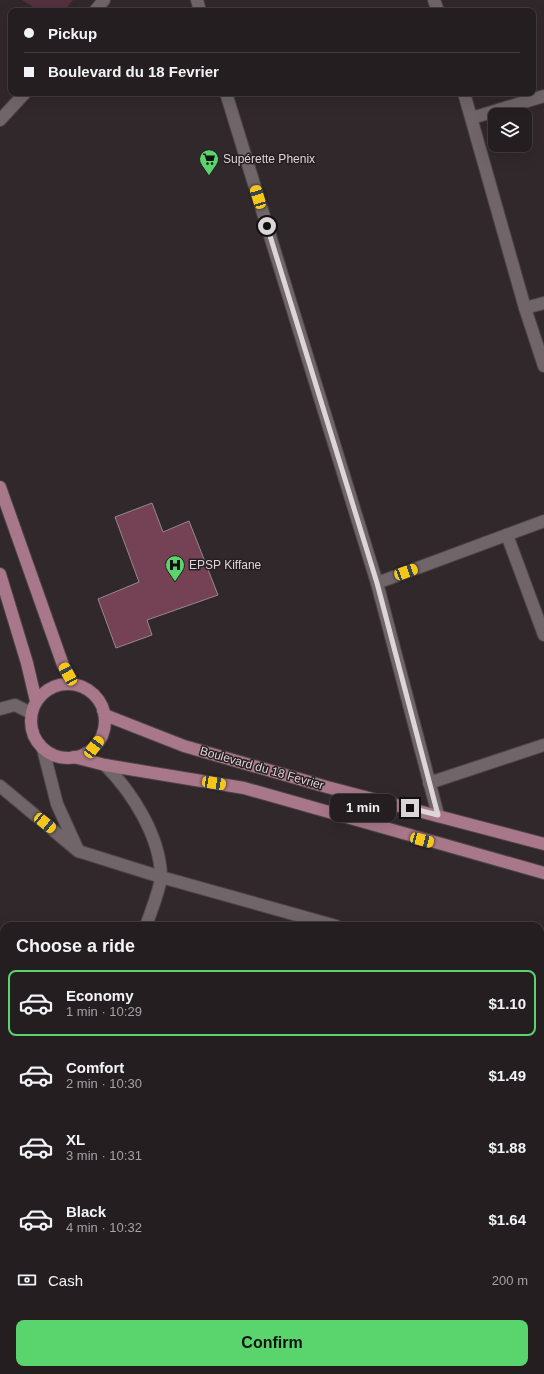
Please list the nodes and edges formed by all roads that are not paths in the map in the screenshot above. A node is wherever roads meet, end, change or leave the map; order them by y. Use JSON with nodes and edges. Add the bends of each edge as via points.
{"nodes":[{"id":1,"x":104,"y":0,"type":"edge"},
{"id":2,"x":97,"y":8,"type":"edge"},
{"id":3,"x":22,"y":96,"type":"edge"},
{"id":4,"x":227,"y":96,"type":"edge"},
{"id":5,"x":465,"y":96,"type":"edge"},
{"id":6,"x":544,"y":96,"type":"edge"},
{"id":7,"x":472,"y":118,"type":"junction"},
{"id":8,"x":0,"y":120,"type":"edge"},
{"id":9,"x":544,"y":303,"type":"edge"},
{"id":10,"x":525,"y":308,"type":"junction"},
{"id":11,"x":544,"y":366,"type":"edge"},
{"id":12,"x":0,"y":487,"type":"edge"},
{"id":13,"x":544,"y":521,"type":"edge"},
{"id":14,"x":507,"y":535,"type":"junction"},
{"id":15,"x":0,"y":574,"type":"edge"},
{"id":16,"x":377,"y":583,"type":"junction"},
{"id":17,"x":544,"y":635,"type":"edge"},
{"id":18,"x":73,"y":684,"type":"junction"},
{"id":19,"x":36,"y":701,"type":"junction"},
{"id":20,"x":0,"y":709,"type":"edge"},
{"id":21,"x":103,"y":710,"type":"junction"},
{"id":22,"x":31,"y":713,"type":"junction"},
{"id":23,"x":544,"y":745,"type":"edge"},
{"id":24,"x":43,"y":749,"type":"junction"},
{"id":25,"x":74,"y":757,"type":"junction"},
{"id":26,"x":105,"y":765,"type":"junction"},
{"id":27,"x":429,"y":783,"type":"junction"},
{"id":28,"x":0,"y":786,"type":"edge"},
{"id":29,"x":438,"y":815,"type":"junction"},
{"id":30,"x":544,"y":844,"type":"edge"},
{"id":31,"x":78,"y":851,"type":"junction"},
{"id":32,"x":544,"y":873,"type":"edge"},
{"id":33,"x":161,"y":877,"type":"junction"},
{"id":34,"x":147,"y":922,"type":"edge"},
{"id":35,"x":322,"y":922,"type":"edge"}],
"edges":[{"from":1,"to":2,"type":"street"},
{"from":3,"to":8,"type":"street"},
{"from":4,"to":16,"type":"street"},
{"from":5,"to":7,"type":"street"},
{"from":6,"to":7,"type":"street"},
{"from":7,"to":10,"type":"street"},
{"from":9,"to":10,"type":"street"},
{"from":10,"to":11,"type":"street"},
{"from":12,"to":18,"type":"main road","via":[[57,650]]},
{"from":13,"to":14,"type":"street"},
{"from":14,"to":16,"type":"street"},
{"from":14,"to":17,"type":"street"},
{"from":15,"to":19,"type":"main road"},
{"from":16,"to":27,"type":"street"},
{"from":18,"to":19,"type":"main road","via":[[52,686]]},
{"from":18,"to":21,"type":"main road","via":[[92,692]]},
{"from":19,"to":22,"type":"main road"},
{"from":20,"to":22,"type":"street","via":[[15,705]]},
{"from":21,"to":25,"type":"main road","via":[[104,729],[100,738],[85,754]]},
{"from":21,"to":29,"type":"main road","name":"Boulevard du 18 Fevrier","via":[[105,715],[184,746],[327,787]]},
{"from":22,"to":24,"type":"main road","via":[[32,732]]},
{"from":23,"to":27,"type":"street"},
{"from":24,"to":25,"type":"main road","via":[[64,758]]},
{"from":24,"to":31,"type":"street","via":[[57,804]]},
{"from":25,"to":26,"type":"main road","name":"Boulevard du 18 Fevrier"},
{"from":26,"to":32,"type":"main road","name":"Boulevard du 18 Fevrier","via":[[244,788]]},
{"from":26,"to":33,"type":"street","via":[[119,779],[147,823],[156,849]]},
{"from":27,"to":29,"type":"street"},
{"from":28,"to":31,"type":"street"},
{"from":29,"to":30,"type":"main road","name":"Boulevard du 18 Fevrier"},
{"from":31,"to":33,"type":"street"},
{"from":33,"to":34,"type":"street"},
{"from":33,"to":35,"type":"street"}]}
